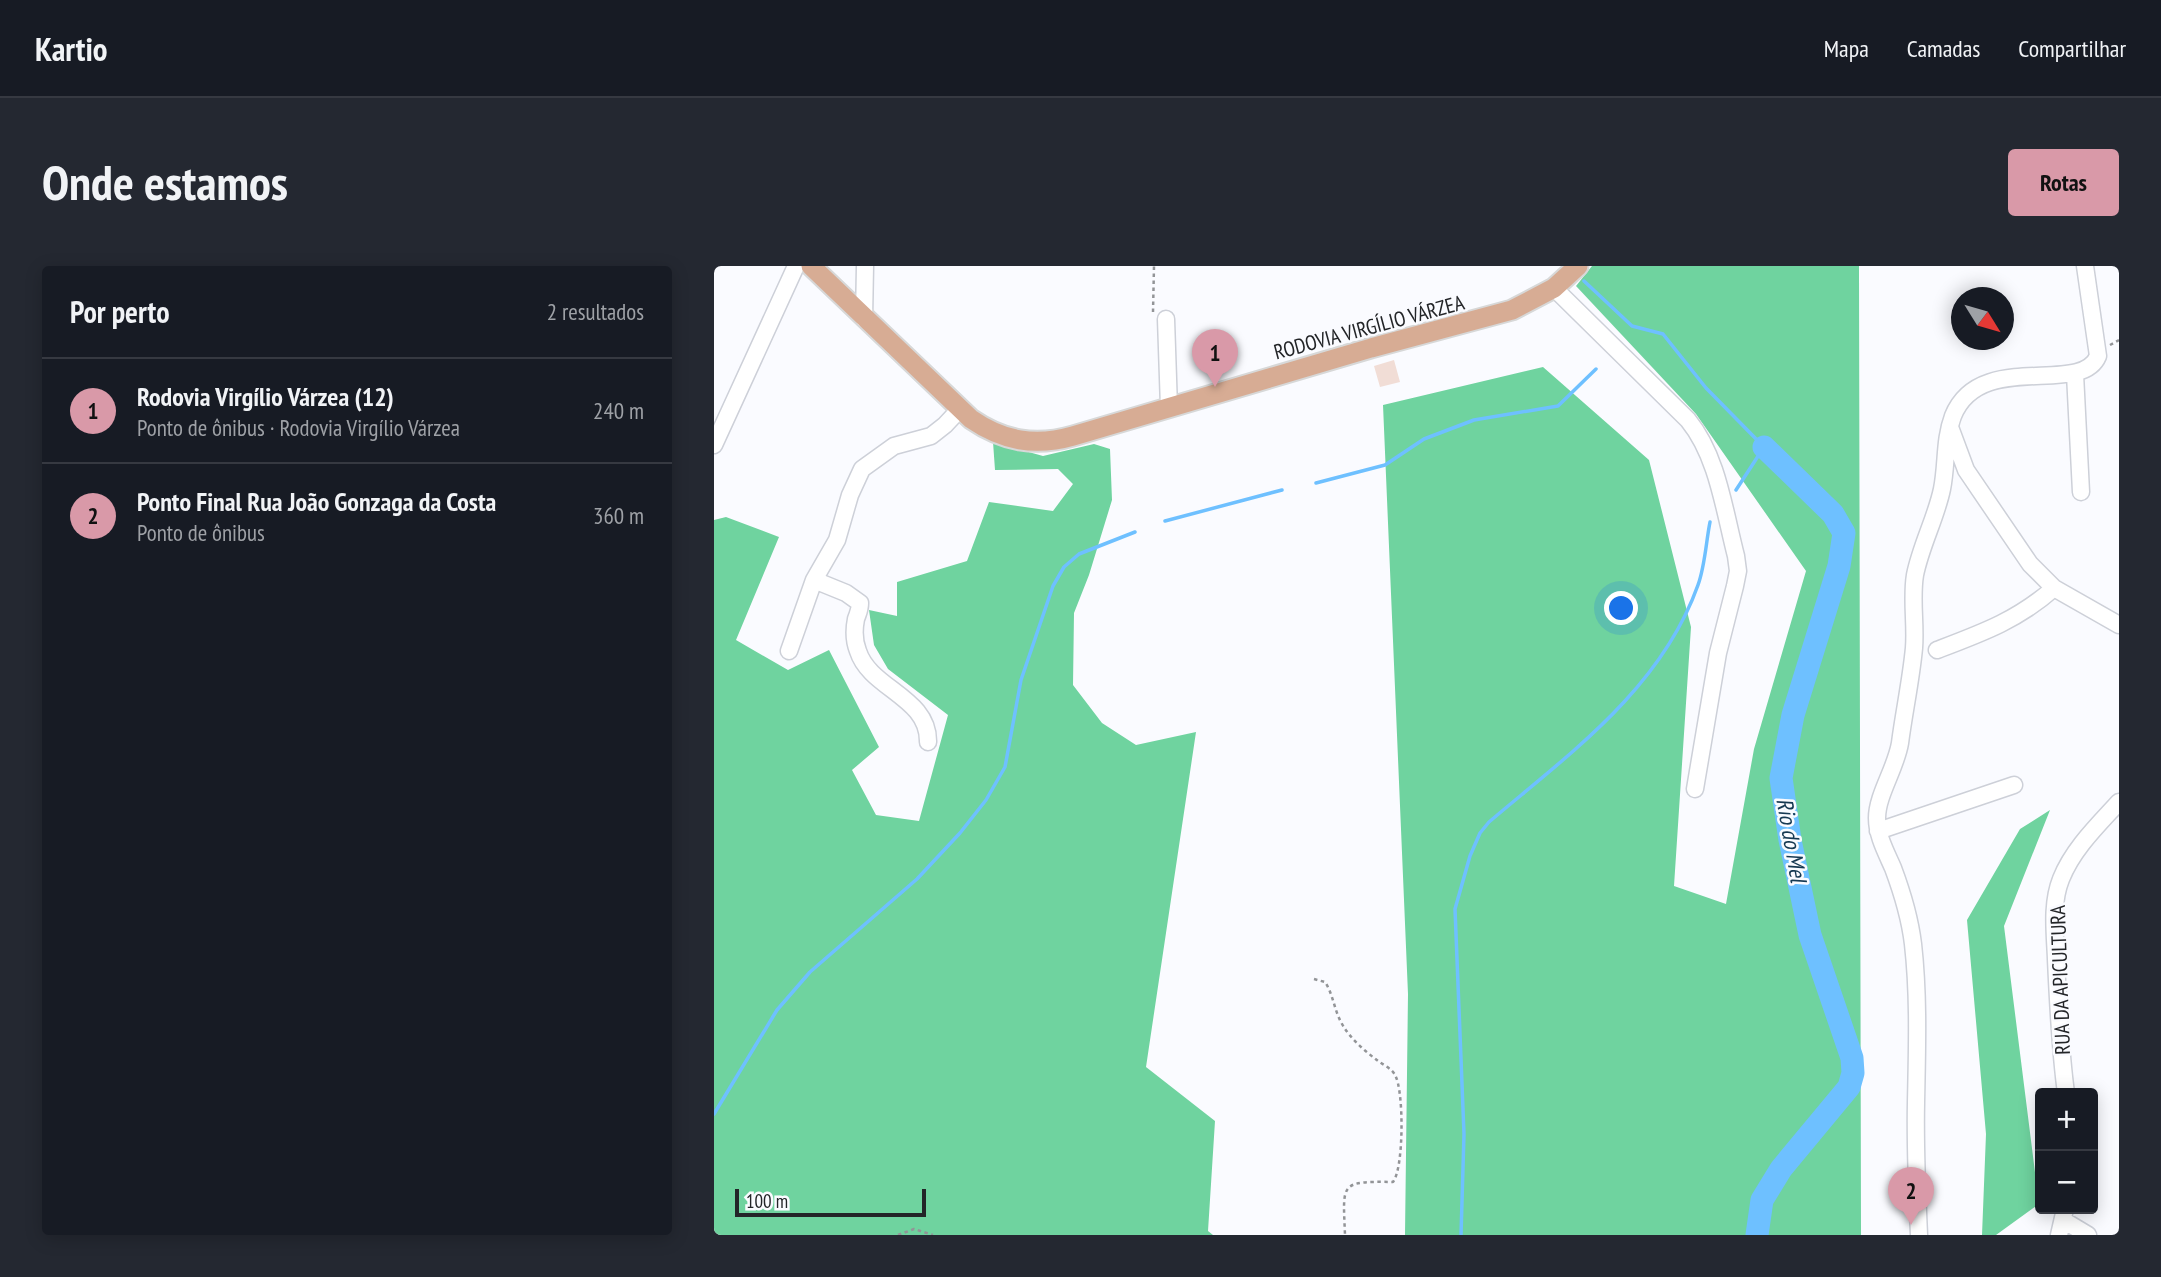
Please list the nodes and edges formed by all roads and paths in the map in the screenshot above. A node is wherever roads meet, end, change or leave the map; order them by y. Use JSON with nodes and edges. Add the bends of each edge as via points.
{"nodes":[{"id":1,"x":796,"y":266,"type":"edge"},
{"id":2,"x":811,"y":266,"type":"edge"},
{"id":3,"x":865,"y":266,"type":"edge"},
{"id":4,"x":1154,"y":266,"type":"edge"},
{"id":5,"x":1578,"y":266,"type":"edge"},
{"id":6,"x":2085,"y":266,"type":"edge"},
{"id":7,"x":1554,"y":288,"type":"junction"},
{"id":8,"x":1160,"y":316,"type":"joint"},
{"id":9,"x":864,"y":319,"type":"junction"},
{"id":10,"x":2075,"y":374,"type":"junction"},
{"id":11,"x":1169,"y":408,"type":"junction"},
{"id":12,"x":959,"y":410,"type":"junction"},
{"id":13,"x":1950,"y":427,"type":"junction"},
{"id":14,"x":714,"y":445,"type":"edge"},
{"id":15,"x":2081,"y":492,"type":"dead end"},
{"id":16,"x":814,"y":580,"type":"junction"},
{"id":17,"x":2054,"y":588,"type":"junction"},
{"id":18,"x":2119,"y":625,"type":"edge"},
{"id":19,"x":1937,"y":650,"type":"dead end"},
{"id":20,"x":789,"y":651,"type":"dead end"},
{"id":21,"x":928,"y":742,"type":"dead end"},
{"id":22,"x":2014,"y":785,"type":"dead end"},
{"id":23,"x":1695,"y":789,"type":"dead end"},
{"id":24,"x":2119,"y":802,"type":"edge"},
{"id":25,"x":1878,"y":831,"type":"junction"},
{"id":26,"x":1314,"y":979,"type":"dead end"},
{"id":27,"x":2066,"y":1088,"type":"edge"},
{"id":28,"x":2062,"y":1221,"type":"edge"},
{"id":29,"x":898,"y":1235,"type":"edge"},
{"id":30,"x":933,"y":1235,"type":"edge"},
{"id":31,"x":1345,"y":1235,"type":"edge"},
{"id":32,"x":1919,"y":1235,"type":"edge"},
{"id":33,"x":2088,"y":1235,"type":"edge"}],
"edges":[{"from":1,"to":14,"type":"street"},
{"from":2,"to":9,"type":"main road","name":"RODOVIA VIRGÍLIO VÁRZEA"},
{"from":3,"to":9,"type":"street"},
{"from":4,"to":8,"type":"path"},
{"from":5,"to":7,"type":"main road","name":"RODOVIA VIRGÍLIO VÁRZEA"},
{"from":6,"to":10,"type":"street","via":[[2098,356],[2090,368]]},
{"from":7,"to":11,"type":"main road","name":"RODOVIA VIRGÍLIO VÁRZEA","via":[[1487,318]]},
{"from":7,"to":23,"type":"street","via":[[1688,419],[1709,453],[1738,570],[1718,653]]},
{"from":8,"to":11,"type":"street"},
{"from":9,"to":12,"type":"main road","name":"RODOVIA VIRGÍLIO VÁRZEA"},
{"from":10,"to":13,"type":"street","via":[[2009,378],[1980,386],[1965,396]]},
{"from":10,"to":15,"type":"street"},
{"from":11,"to":12,"type":"main road","name":"RODOVIA VIRGÍLIO VÁRZEA","via":[[1040,442],[1022,442],[988,431]]},
{"from":12,"to":16,"type":"street","via":[[931,436],[894,446],[863,469],[836,540]]},
{"from":13,"to":17,"type":"street","via":[[1979,491],[2023,554]]},
{"from":13,"to":25,"type":"street","via":[[1942,490],[1915,578],[1912,661],[1898,752],[1878,808]]},
{"from":16,"to":20,"type":"street"},
{"from":16,"to":21,"type":"street","via":[[860,603],[854,633],[858,653],[867,667],[922,715]]},
{"from":17,"to":18,"type":"street"},
{"from":17,"to":19,"type":"street","via":[[2011,620]]},
{"from":22,"to":25,"type":"street"},
{"from":24,"to":27,"type":"street","name":"RUA DA APICULTURA","via":[[2070,861],[2057,889],[2058,1003]]},
{"from":25,"to":32,"type":"street","via":[[1900,890],[1913,946]]},
{"from":26,"to":31,"type":"path","via":[[1325,982],[1341,1023],[1359,1045],[1394,1073],[1399,1086],[1398,1175],[1394,1182],[1350,1185],[1343,1196]]},
{"from":28,"to":33,"type":"street"},
{"from":29,"to":30,"type":"path","via":[[914,1229]]}]}
